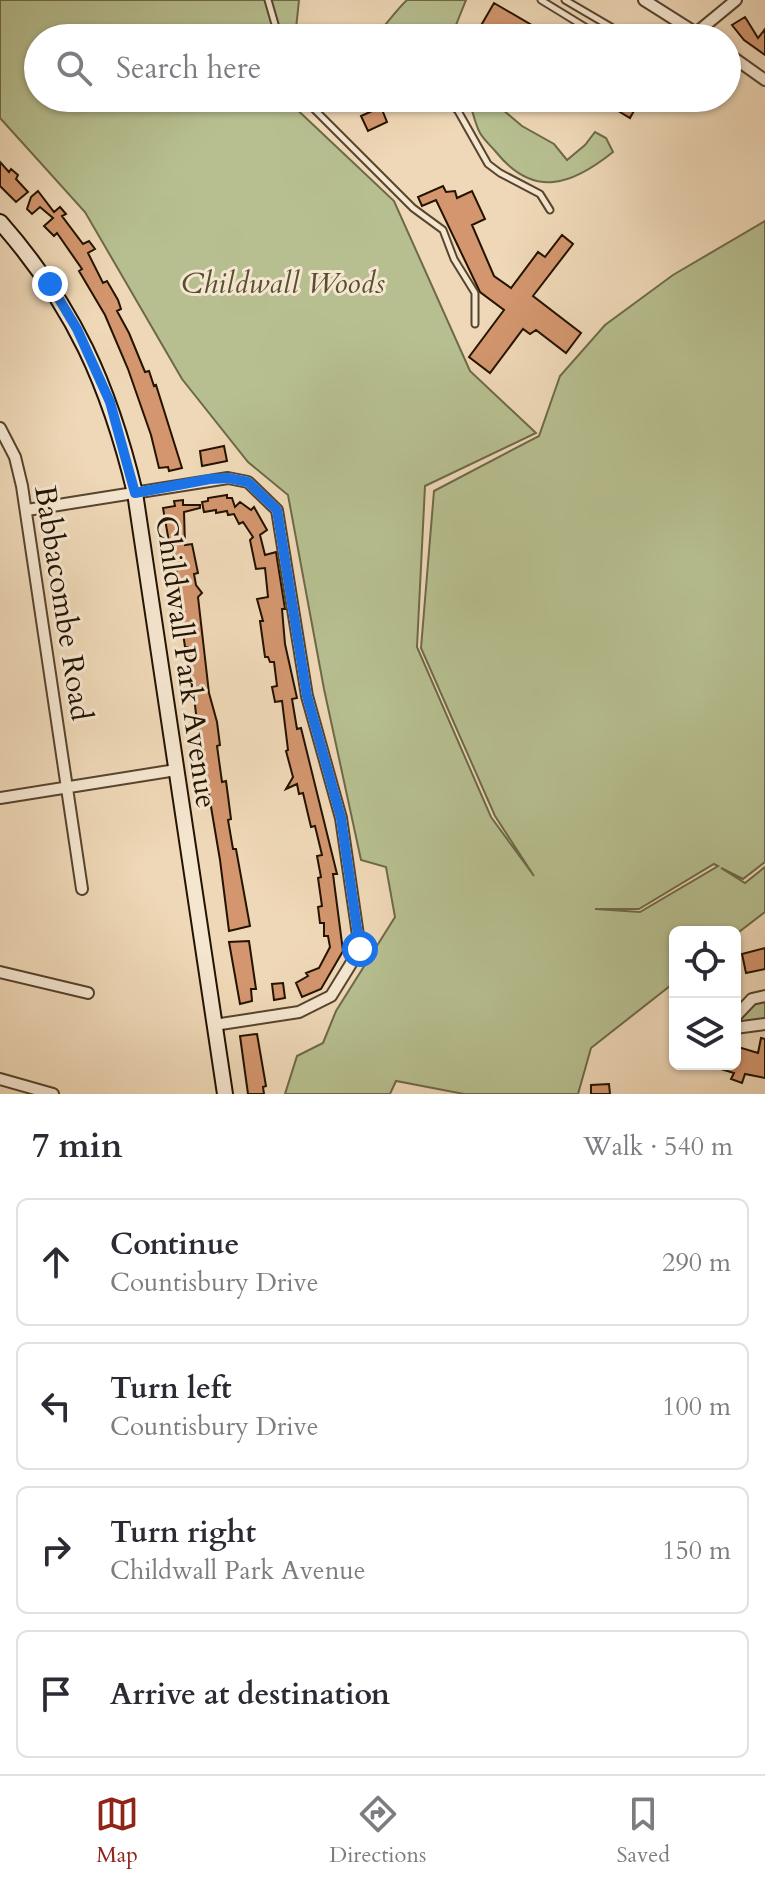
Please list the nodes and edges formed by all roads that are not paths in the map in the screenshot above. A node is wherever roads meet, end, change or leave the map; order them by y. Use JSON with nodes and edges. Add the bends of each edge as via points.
{"nodes":[{"id":1,"x":268,"y":0,"type":"edge"},
{"id":2,"x":541,"y":0,"type":"edge"},
{"id":3,"x":565,"y":0,"type":"edge"},
{"id":4,"x":644,"y":0,"type":"edge"},
{"id":5,"x":736,"y":0,"type":"edge"},
{"id":6,"x":275,"y":24,"type":"edge"},
{"id":7,"x":581,"y":24,"type":"edge"},
{"id":8,"x":606,"y":24,"type":"edge"},
{"id":9,"x":681,"y":24,"type":"edge"},
{"id":10,"x":706,"y":24,"type":"edge"},
{"id":11,"x":741,"y":63,"type":"edge"},
{"id":12,"x":765,"y":80,"type":"edge"},
{"id":13,"x":317,"y":112,"type":"edge"},
{"id":14,"x":459,"y":112,"type":"edge"},
{"id":15,"x":550,"y":210,"type":"dead end"},
{"id":16,"x":0,"y":222,"type":"edge"},
{"id":17,"x":475,"y":324,"type":"dead end"},
{"id":18,"x":0,"y":428,"type":"edge"},
{"id":19,"x":135,"y":493,"type":"junction"},
{"id":20,"x":27,"y":510,"type":"junction"},
{"id":21,"x":176,"y":770,"type":"junction"},
{"id":22,"x":67,"y":788,"type":"junction"},
{"id":23,"x":0,"y":798,"type":"edge"},
{"id":24,"x":82,"y":889,"type":"dead end"},
{"id":25,"x":0,"y":972,"type":"edge"},
{"id":26,"x":88,"y":993,"type":"dead end"},
{"id":27,"x":765,"y":996,"type":"edge"},
{"id":28,"x":741,"y":1011,"type":"edge"},
{"id":29,"x":765,"y":1024,"type":"edge"},
{"id":30,"x":214,"y":1025,"type":"junction"},
{"id":31,"x":741,"y":1027,"type":"edge"},
{"id":32,"x":0,"y":1079,"type":"edge"},
{"id":33,"x":53,"y":1094,"type":"edge"},
{"id":34,"x":225,"y":1094,"type":"edge"}],
"edges":[{"from":1,"to":6,"type":"lane"},
{"from":2,"to":7,"type":"lane"},
{"from":3,"to":8,"type":"lane"},
{"from":4,"to":9,"type":"street"},
{"from":5,"to":10,"type":"street"},
{"from":11,"to":12,"type":"street"},
{"from":13,"to":17,"type":"lane","via":[[413,208],[443,230],[475,293]]},
{"from":14,"to":15,"type":"lane","via":[[488,164],[540,194]]},
{"from":16,"to":19,"type":"street","name":"Childwall Park Avenue","via":[[50,284],[77,329],[110,402]]},
{"from":18,"to":20,"type":"street","name":"Babbacombe Road","via":[[15,457]]},
{"from":19,"to":20,"type":"street"},
{"from":19,"to":21,"type":"street","name":"Childwall Park Avenue"},
{"from":19,"to":30,"type":"street","via":[[228,478],[248,482],[277,510],[307,696],[343,832],[360,949],[331,996],[299,1012]]},
{"from":20,"to":22,"type":"street","name":"Babbacombe Road"},
{"from":21,"to":22,"type":"street"},
{"from":21,"to":30,"type":"street","name":"Childwall Park Avenue"},
{"from":22,"to":23,"type":"street"},
{"from":22,"to":24,"type":"street","name":"Babbacombe Road"},
{"from":25,"to":26,"type":"street"},
{"from":27,"to":28,"type":"street","via":[[752,999]]},
{"from":29,"to":31,"type":"street"},
{"from":30,"to":34,"type":"street","name":"Childwall Park Avenue"},
{"from":32,"to":33,"type":"street"}]}
